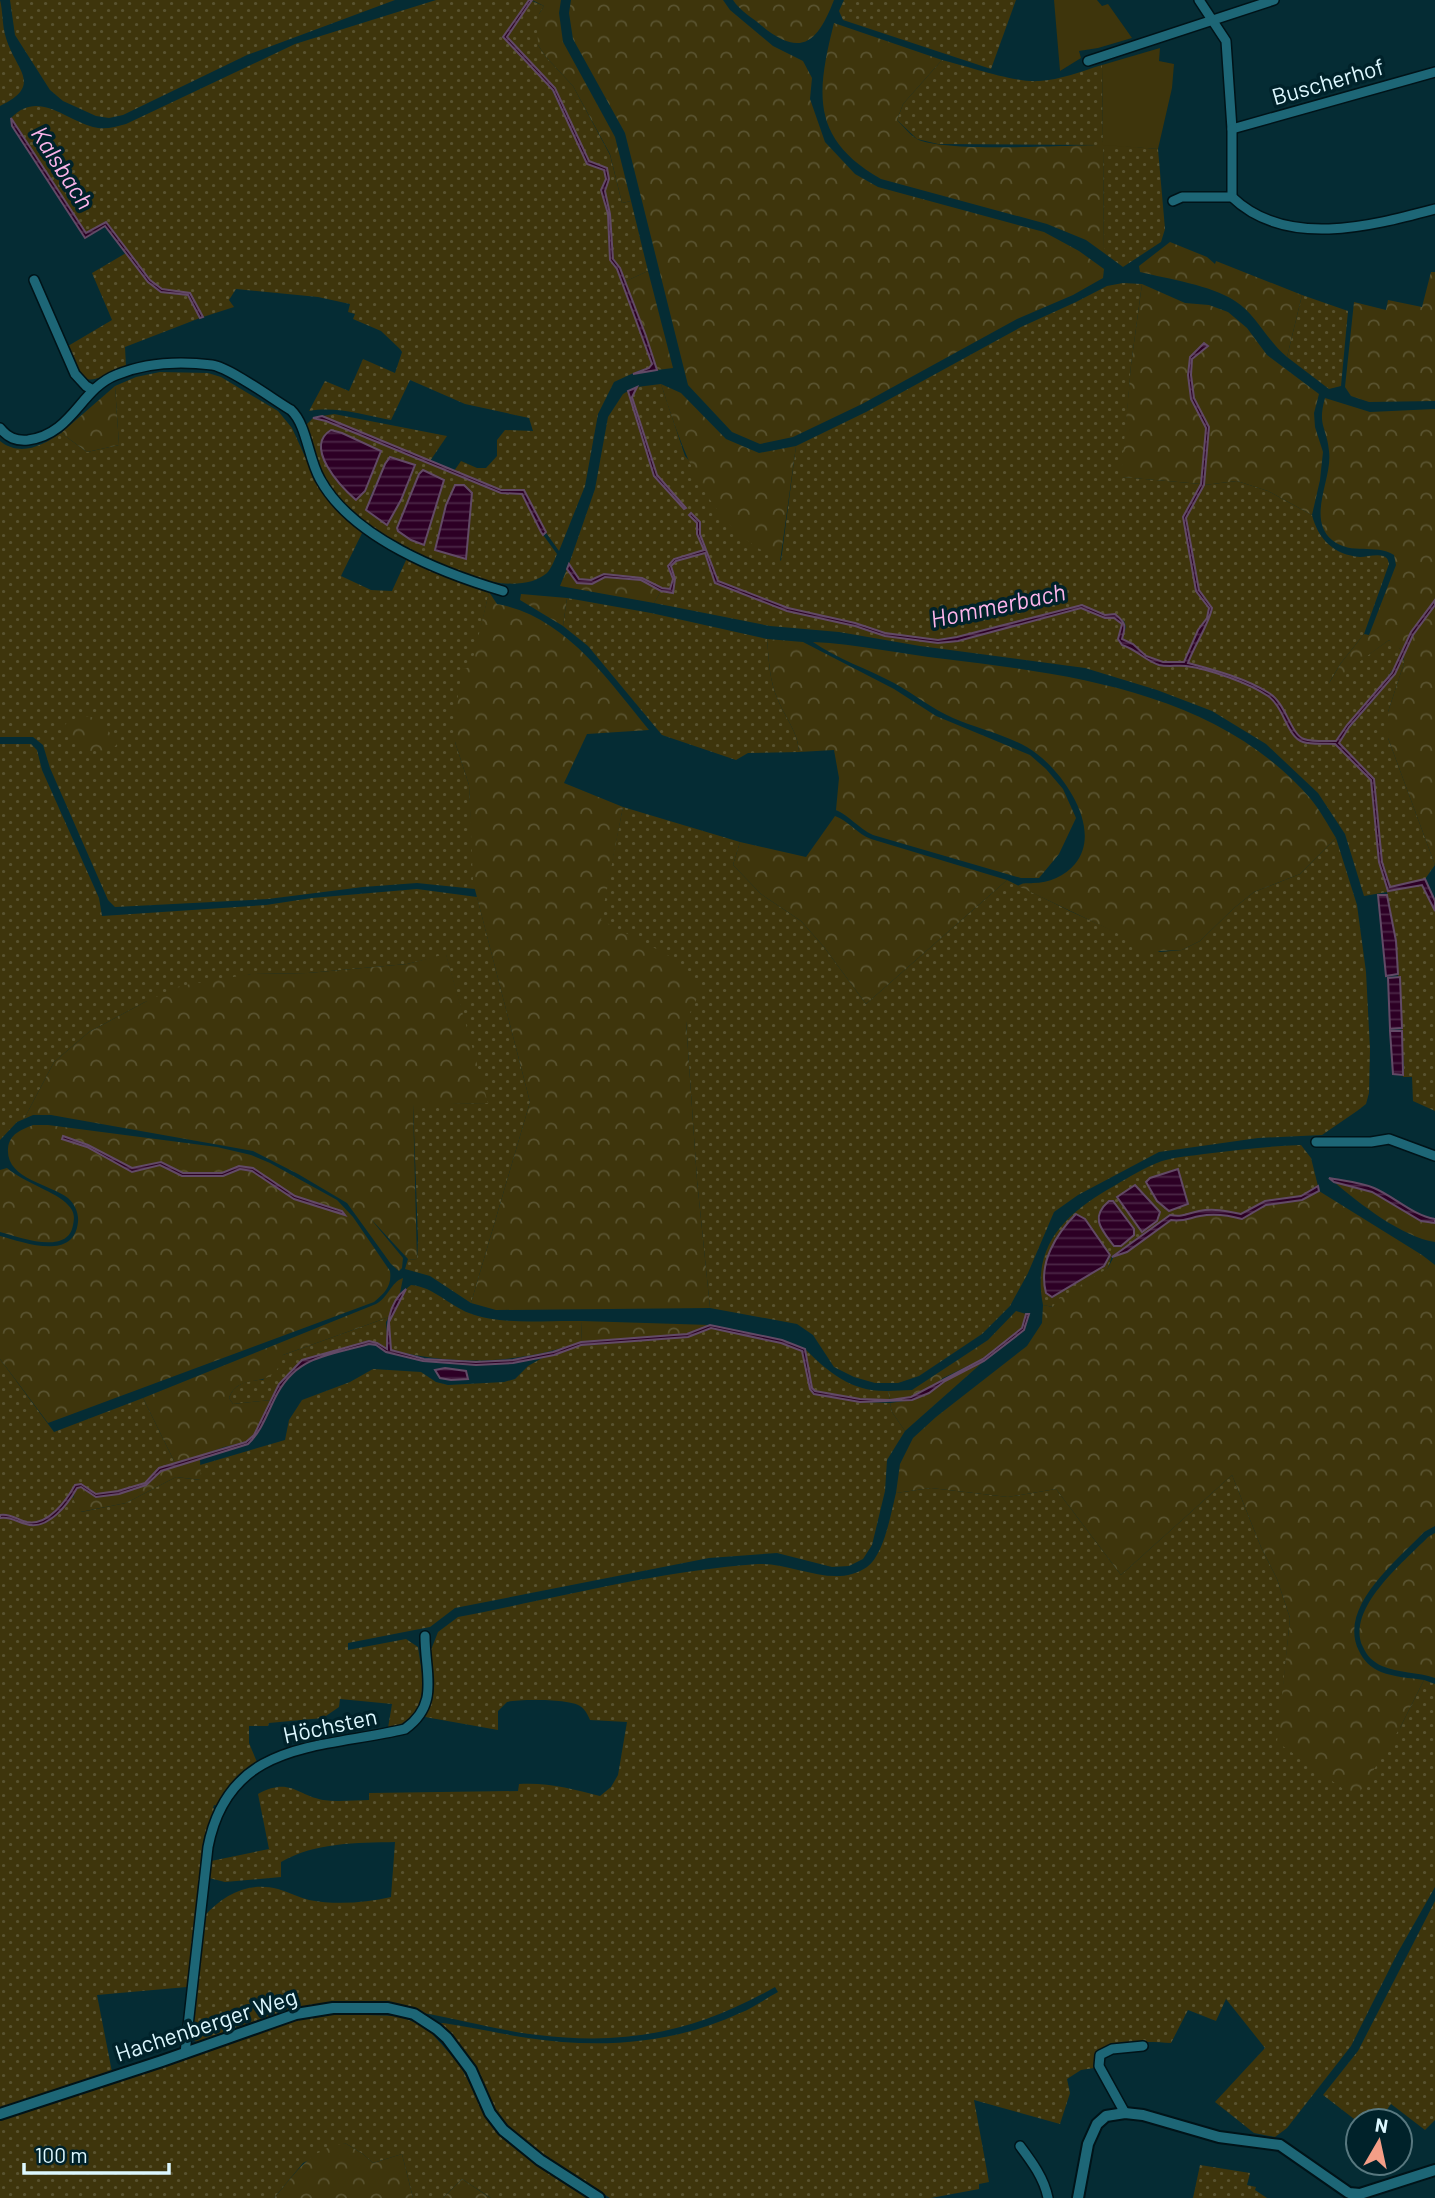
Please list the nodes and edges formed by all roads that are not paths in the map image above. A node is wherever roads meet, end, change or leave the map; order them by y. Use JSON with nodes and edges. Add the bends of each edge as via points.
{"nodes":[{"id":1,"x":1199,"y":0,"type":"edge"},
{"id":2,"x":1274,"y":0,"type":"edge"},
{"id":3,"x":1214,"y":20,"type":"junction"},
{"id":4,"x":1088,"y":61,"type":"dead end"},
{"id":5,"x":1435,"y":72,"type":"edge"},
{"id":6,"x":1232,"y":129,"type":"junction"},
{"id":7,"x":1232,"y":197,"type":"junction"},
{"id":8,"x":1173,"y":201,"type":"dead end"},
{"id":9,"x":1435,"y":209,"type":"edge"},
{"id":10,"x":34,"y":280,"type":"dead end"},
{"id":11,"x":93,"y":390,"type":"junction"},
{"id":12,"x":0,"y":428,"type":"edge"},
{"id":13,"x":503,"y":591,"type":"dead end"},
{"id":14,"x":1316,"y":1142,"type":"dead end"},
{"id":15,"x":1435,"y":1156,"type":"edge"},
{"id":16,"x":425,"y":1636,"type":"dead end"},
{"id":17,"x":1143,"y":2046,"type":"dead end"},
{"id":18,"x":185,"y":2053,"type":"junction"},
{"id":19,"x":1125,"y":2113,"type":"junction"},
{"id":20,"x":0,"y":2114,"type":"edge"},
{"id":21,"x":1020,"y":2146,"type":"dead end"},
{"id":22,"x":1435,"y":2170,"type":"edge"},
{"id":23,"x":1361,"y":2196,"type":"edge"},
{"id":24,"x":599,"y":2198,"type":"edge"},
{"id":25,"x":1048,"y":2198,"type":"edge"},
{"id":26,"x":1078,"y":2198,"type":"edge"}],
"edges":[{"from":1,"to":3,"type":"street"},
{"from":2,"to":3,"type":"street"},
{"from":3,"to":4,"type":"street"},
{"from":3,"to":6,"type":"street","via":[[1226,41]]},
{"from":5,"to":6,"type":"street","name":"Buscherhof"},
{"from":6,"to":7,"type":"street"},
{"from":7,"to":8,"type":"street"},
{"from":7,"to":9,"type":"street","via":[[1259,217],[1311,229],[1363,226]]},
{"from":10,"to":11,"type":"street","via":[[75,374]]},
{"from":11,"to":12,"type":"street","via":[[80,408],[41,438],[18,441]]},
{"from":11,"to":13,"type":"street","via":[[114,375],[142,366],[220,367],[299,418],[321,481],[338,505],[365,528],[438,569]]},
{"from":14,"to":15,"type":"street","via":[[1389,1139]]},
{"from":16,"to":18,"type":"street","name":"Höchsten","via":[[428,1697],[413,1723],[405,1729],[324,1742],[257,1766],[216,1818],[208,1847]]},
{"from":17,"to":19,"type":"street","via":[[1112,2049],[1100,2056],[1099,2066]]},
{"from":18,"to":20,"type":"street","name":"Hachenberger Weg"},
{"from":18,"to":24,"type":"street","name":"Hachenberger Weg","via":[[296,2014],[333,2008],[388,2008],[414,2014],[447,2038],[471,2070],[503,2130]]},
{"from":19,"to":23,"type":"street","via":[[1219,2137],[1280,2145],[1336,2186]]},
{"from":19,"to":26,"type":"street","via":[[1106,2116],[1097,2124],[1088,2144]]},
{"from":21,"to":25,"type":"street","via":[[1037,2169]]},
{"from":22,"to":23,"type":"street"}]}
